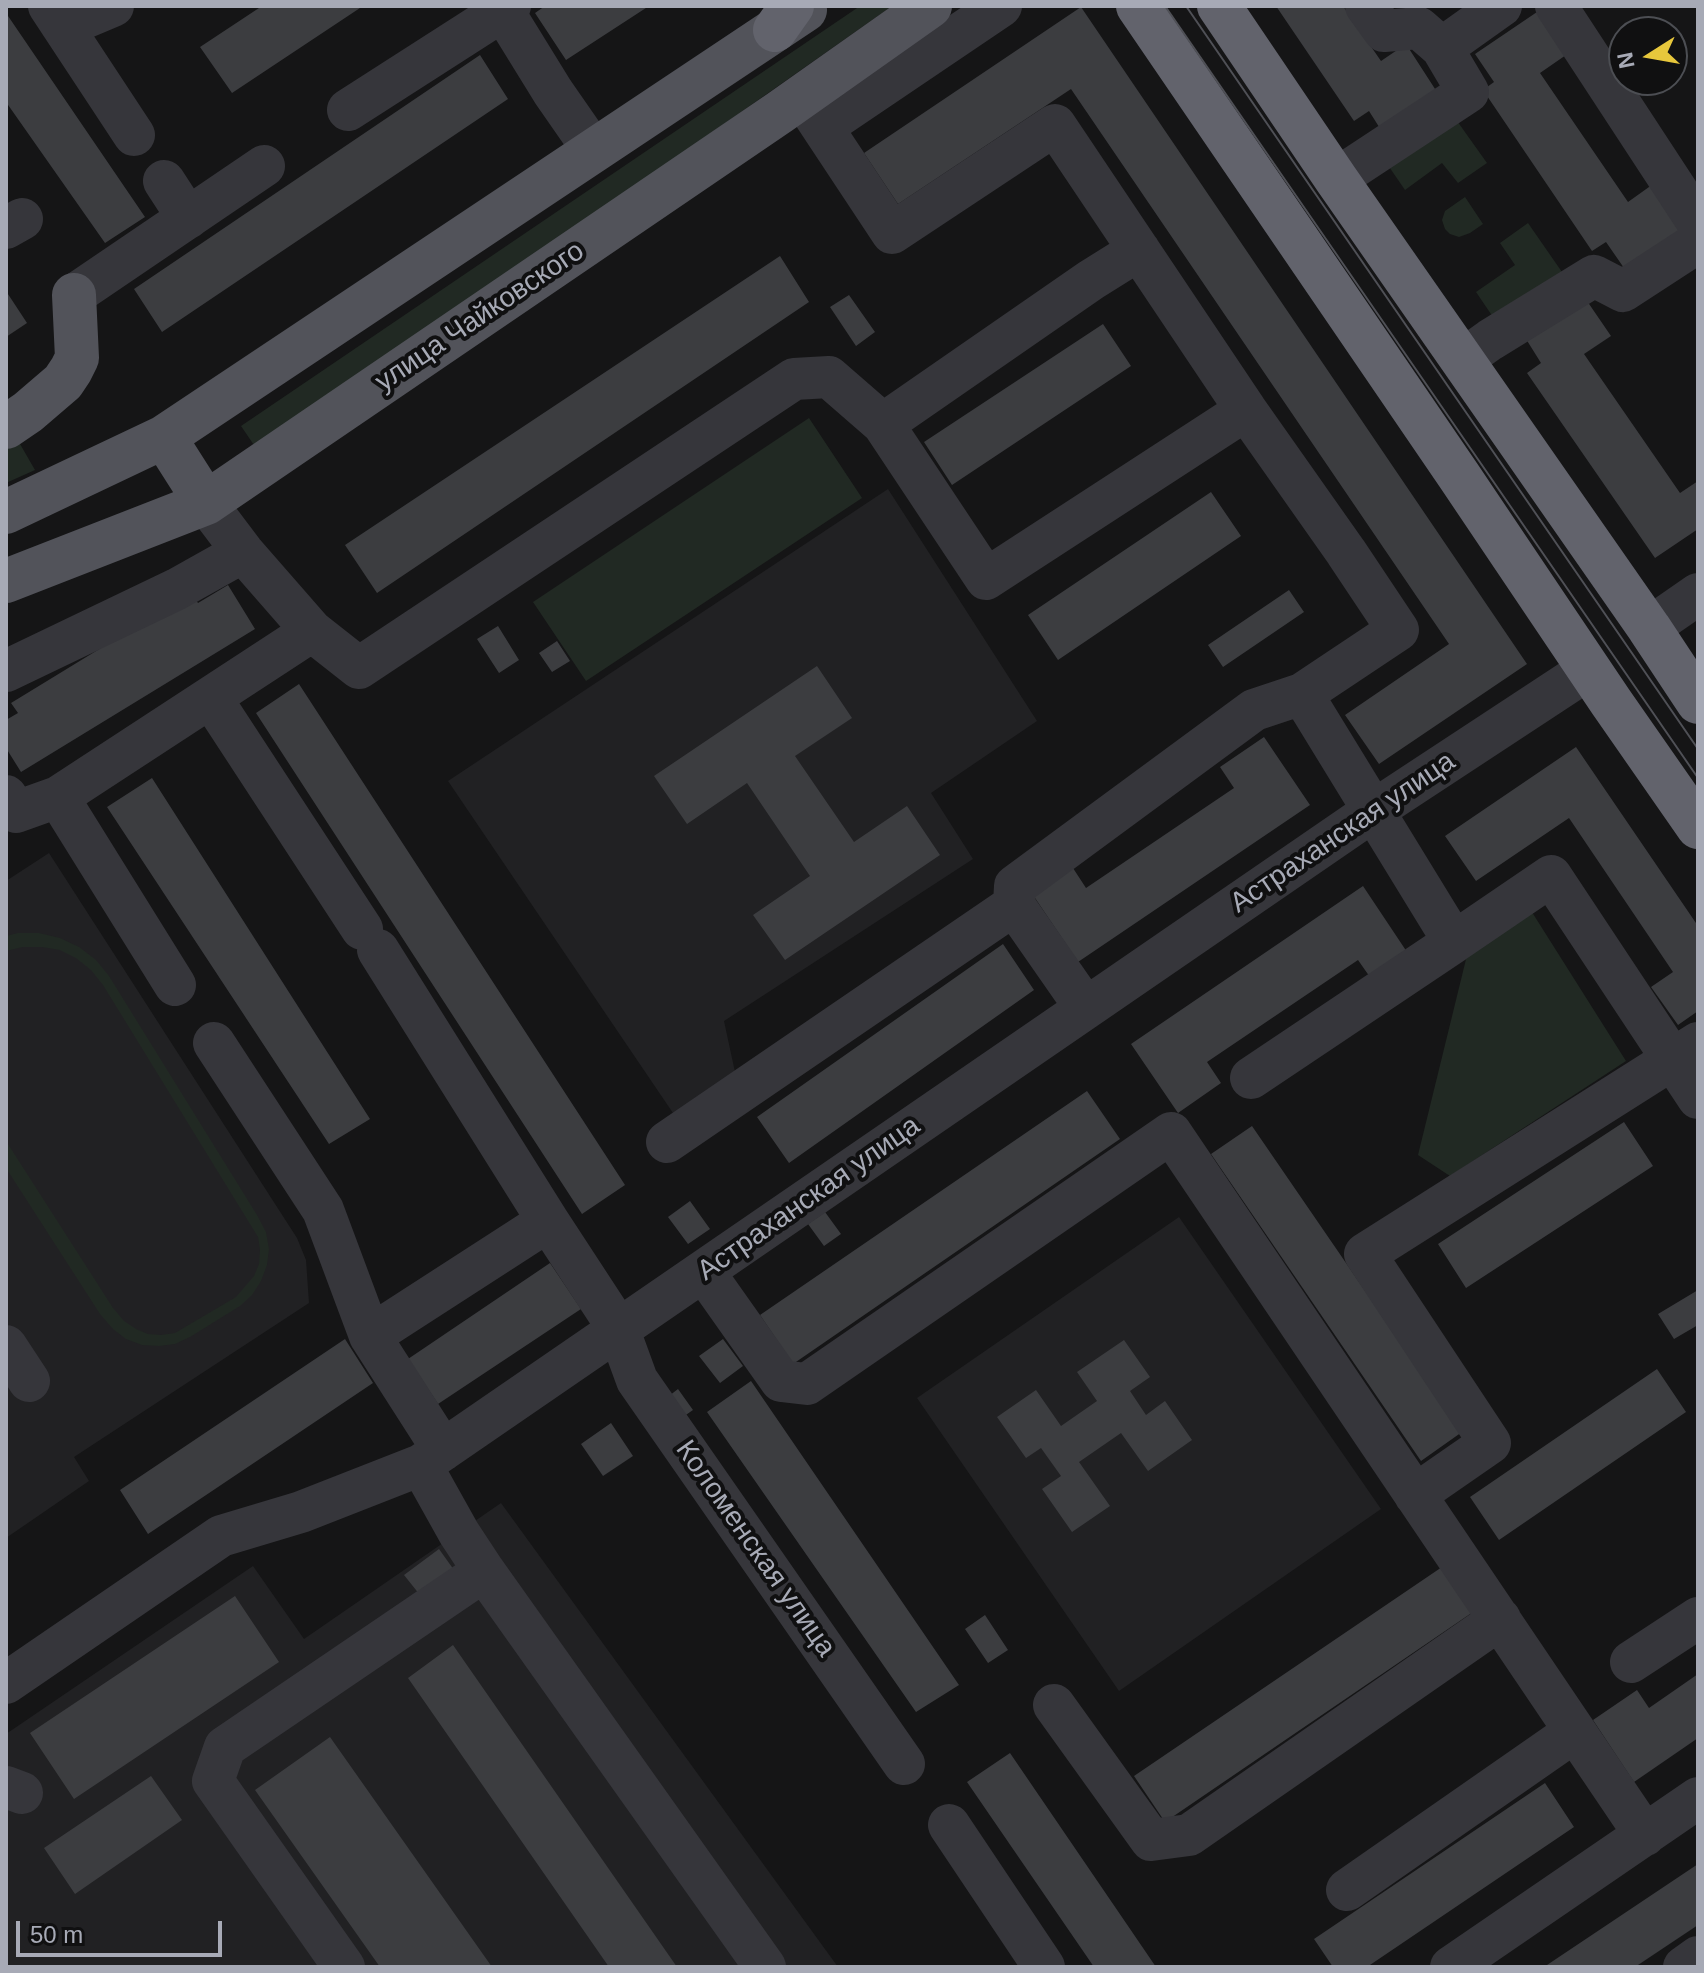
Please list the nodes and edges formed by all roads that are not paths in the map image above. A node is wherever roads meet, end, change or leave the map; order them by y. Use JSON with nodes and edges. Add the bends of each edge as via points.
{"nodes":[{"id":1,"x":113,"y":6,"type":"edge"},
{"id":2,"x":811,"y":6,"type":"edge"},
{"id":3,"x":930,"y":6,"type":"edge"},
{"id":4,"x":1001,"y":6,"type":"edge"},
{"id":5,"x":1138,"y":6,"type":"edge"},
{"id":6,"x":1219,"y":6,"type":"edge"},
{"id":7,"x":1366,"y":6,"type":"edge"},
{"id":8,"x":1501,"y":6,"type":"edge"},
{"id":9,"x":1556,"y":6,"type":"edge"},
{"id":10,"x":507,"y":9,"type":"edge"},
{"id":11,"x":784,"y":18,"type":"edge"},
{"id":12,"x":58,"y":19,"type":"edge"},
{"id":13,"x":1442,"y":48,"type":"junction"},
{"id":14,"x":348,"y":110,"type":"dead end"},
{"id":15,"x":812,"y":112,"type":"junction"},
{"id":16,"x":134,"y":135,"type":"dead end"},
{"id":17,"x":594,"y":151,"type":"junction"},
{"id":18,"x":264,"y":166,"type":"dead end"},
{"id":19,"x":1336,"y":179,"type":"junction"},
{"id":20,"x":164,"y":181,"type":"dead end"},
{"id":21,"x":188,"y":218,"type":"junction"},
{"id":22,"x":1698,"y":223,"type":"edge"},
{"id":23,"x":1698,"y":242,"type":"edge"},
{"id":24,"x":1139,"y":250,"type":"junction"},
{"id":25,"x":74,"y":295,"type":"joint"},
{"id":26,"x":1462,"y":360,"type":"junction"},
{"id":27,"x":1246,"y":410,"type":"junction"},
{"id":28,"x":883,"y":424,"type":"junction"},
{"id":29,"x":6,"y":427,"type":"edge"},
{"id":30,"x":164,"y":437,"type":"junction"},
{"id":31,"x":206,"y":503,"type":"junction"},
{"id":32,"x":6,"y":512,"type":"edge"},
{"id":33,"x":243,"y":552,"type":"junction"},
{"id":34,"x":6,"y":581,"type":"edge"},
{"id":35,"x":1698,"y":594,"type":"edge"},
{"id":36,"x":1649,"y":628,"type":"junction"},
{"id":37,"x":312,"y":631,"type":"junction"},
{"id":38,"x":1589,"y":669,"type":"junction"},
{"id":39,"x":6,"y":671,"type":"edge"},
{"id":40,"x":1302,"y":694,"type":"junction"},
{"id":41,"x":211,"y":698,"type":"junction"},
{"id":42,"x":1698,"y":702,"type":"edge"},
{"id":43,"x":6,"y":796,"type":"edge"},
{"id":44,"x":58,"y":797,"type":"junction"},
{"id":45,"x":1373,"y":811,"type":"junction"},
{"id":46,"x":1698,"y":827,"type":"edge"},
{"id":47,"x":1014,"y":905,"type":"junction"},
{"id":48,"x":1454,"y":942,"type":"junction"},
{"id":49,"x":175,"y":985,"type":"dead end"},
{"id":50,"x":1085,"y":1007,"type":"junction"},
{"id":51,"x":214,"y":1043,"type":"dead end"},
{"id":52,"x":1685,"y":1052,"type":"edge"},
{"id":53,"x":1251,"y":1078,"type":"dead end"},
{"id":54,"x":1698,"y":1098,"type":"edge"},
{"id":55,"x":667,"y":1142,"type":"dead end"},
{"id":56,"x":548,"y":1221,"type":"junction"},
{"id":57,"x":704,"y":1272,"type":"junction"},
{"id":58,"x":618,"y":1328,"type":"junction"},
{"id":59,"x":370,"y":1336,"type":"junction"},
{"id":60,"x":6,"y":1346,"type":"edge"},
{"id":61,"x":29,"y":1381,"type":"dead end"},
{"id":62,"x":432,"y":1458,"type":"junction"},
{"id":63,"x":1415,"y":1495,"type":"junction"},
{"id":64,"x":484,"y":1571,"type":"junction"},
{"id":65,"x":1698,"y":1618,"type":"edge"},
{"id":66,"x":1500,"y":1619,"type":"junction"},
{"id":67,"x":1631,"y":1662,"type":"dead end"},
{"id":68,"x":6,"y":1683,"type":"edge"},
{"id":69,"x":1054,"y":1705,"type":"dead end"},
{"id":70,"x":1574,"y":1732,"type":"junction"},
{"id":71,"x":904,"y":1764,"type":"dead end"},
{"id":72,"x":1698,"y":1798,"type":"edge"},
{"id":73,"x":949,"y":1825,"type":"dead end"},
{"id":74,"x":1645,"y":1835,"type":"junction"},
{"id":75,"x":1347,"y":1890,"type":"dead end"},
{"id":76,"x":1698,"y":1957,"type":"edge"},
{"id":77,"x":344,"y":1967,"type":"edge"},
{"id":78,"x":765,"y":1967,"type":"edge"},
{"id":79,"x":1044,"y":1967,"type":"edge"},
{"id":80,"x":1451,"y":1967,"type":"edge"},
{"id":81,"x":1684,"y":1967,"type":"edge"}],
"edges":[{"from":1,"to":12,"type":"street","via":[[75,22]]},
{"from":2,"to":11,"type":"main road"},
{"from":3,"to":15,"type":"main road","name":"улица Чайковского"},
{"from":4,"to":15,"type":"street"},
{"from":5,"to":38,"type":"highway"},
{"from":6,"to":19,"type":"highway"},
{"from":7,"to":13,"type":"street","via":[[1384,31],[1419,28]]},
{"from":8,"to":13,"type":"street"},
{"from":9,"to":22,"type":"street"},
{"from":10,"to":14,"type":"street"},
{"from":10,"to":17,"type":"street","via":[[553,92]]},
{"from":11,"to":17,"type":"main road"},
{"from":12,"to":16,"type":"street"},
{"from":13,"to":19,"type":"street","via":[[1468,92]]},
{"from":15,"to":24,"type":"street","via":[[892,233],[1055,125]]},
{"from":15,"to":31,"type":"main road","name":"улица Чайковского"},
{"from":17,"to":30,"type":"main road"},
{"from":18,"to":21,"type":"street"},
{"from":19,"to":26,"type":"highway"},
{"from":20,"to":21,"type":"street"},
{"from":21,"to":25,"type":"street"},
{"from":23,"to":26,"type":"street","via":[[1623,291],[1594,276]]},
{"from":24,"to":27,"type":"street"},
{"from":24,"to":28,"type":"street"},
{"from":25,"to":29,"type":"main road","via":[[77,358],[71,370]]},
{"from":26,"to":36,"type":"highway"},
{"from":27,"to":28,"type":"street","via":[[986,579]]},
{"from":27,"to":40,"type":"street","via":[[1398,630]]},
{"from":28,"to":37,"type":"street","via":[[829,377],[794,379],[359,668]]},
{"from":30,"to":31,"type":"main road"},
{"from":30,"to":32,"type":"main road"},
{"from":31,"to":33,"type":"street"},
{"from":31,"to":34,"type":"main road","name":"улица Чайковского"},
{"from":33,"to":37,"type":"street"},
{"from":33,"to":39,"type":"street"},
{"from":35,"to":36,"type":"street"},
{"from":36,"to":42,"type":"highway"},
{"from":37,"to":41,"type":"street"},
{"from":38,"to":45,"type":"street","name":"Астраханская улица"},
{"from":38,"to":46,"type":"highway"},
{"from":40,"to":45,"type":"street"},
{"from":40,"to":47,"type":"street","via":[[1254,710],[1015,886]]},
{"from":41,"to":44,"type":"street"},
{"from":41,"to":56,"type":"street","name":"Коломенская улица"},
{"from":43,"to":44,"type":"street","via":[[16,812]]},
{"from":44,"to":49,"type":"street"},
{"from":45,"to":48,"type":"street"},
{"from":45,"to":50,"type":"street","name":"Астраханская улица"},
{"from":47,"to":50,"type":"street"},
{"from":47,"to":55,"type":"street"},
{"from":48,"to":52,"type":"street","via":[[1551,876]]},
{"from":48,"to":53,"type":"street"},
{"from":50,"to":57,"type":"street","name":"Астраханская улица"},
{"from":51,"to":59,"type":"street","via":[[323,1210]]},
{"from":52,"to":54,"type":"street"},
{"from":52,"to":63,"type":"street","via":[[1365,1254],[1490,1443]]},
{"from":56,"to":58,"type":"street","name":"Коломенская улица"},
{"from":56,"to":59,"type":"street"},
{"from":57,"to":58,"type":"street","name":"Астраханская улица"},
{"from":57,"to":63,"type":"street","via":[[781,1381],[807,1384],[1171,1133]]},
{"from":58,"to":62,"type":"street","name":"Астраханская улица"},
{"from":58,"to":71,"type":"street","name":"Коломенская улица","via":[[637,1380]]},
{"from":59,"to":62,"type":"street"},
{"from":60,"to":61,"type":"street"},
{"from":62,"to":64,"type":"street","via":[[459,1533]]},
{"from":62,"to":68,"type":"street","name":"Астраханская улица","via":[[301,1512],[221,1536]]},
{"from":63,"to":66,"type":"street"},
{"from":64,"to":77,"type":"street","via":[[225,1747],[213,1781]]},
{"from":64,"to":78,"type":"street"},
{"from":65,"to":67,"type":"street"},
{"from":66,"to":69,"type":"street","via":[[1189,1835],[1151,1840]]},
{"from":66,"to":70,"type":"street"},
{"from":70,"to":74,"type":"street"},
{"from":70,"to":75,"type":"street"},
{"from":72,"to":74,"type":"street"},
{"from":73,"to":79,"type":"street"},
{"from":74,"to":80,"type":"street"},
{"from":76,"to":81,"type":"street"}]}
